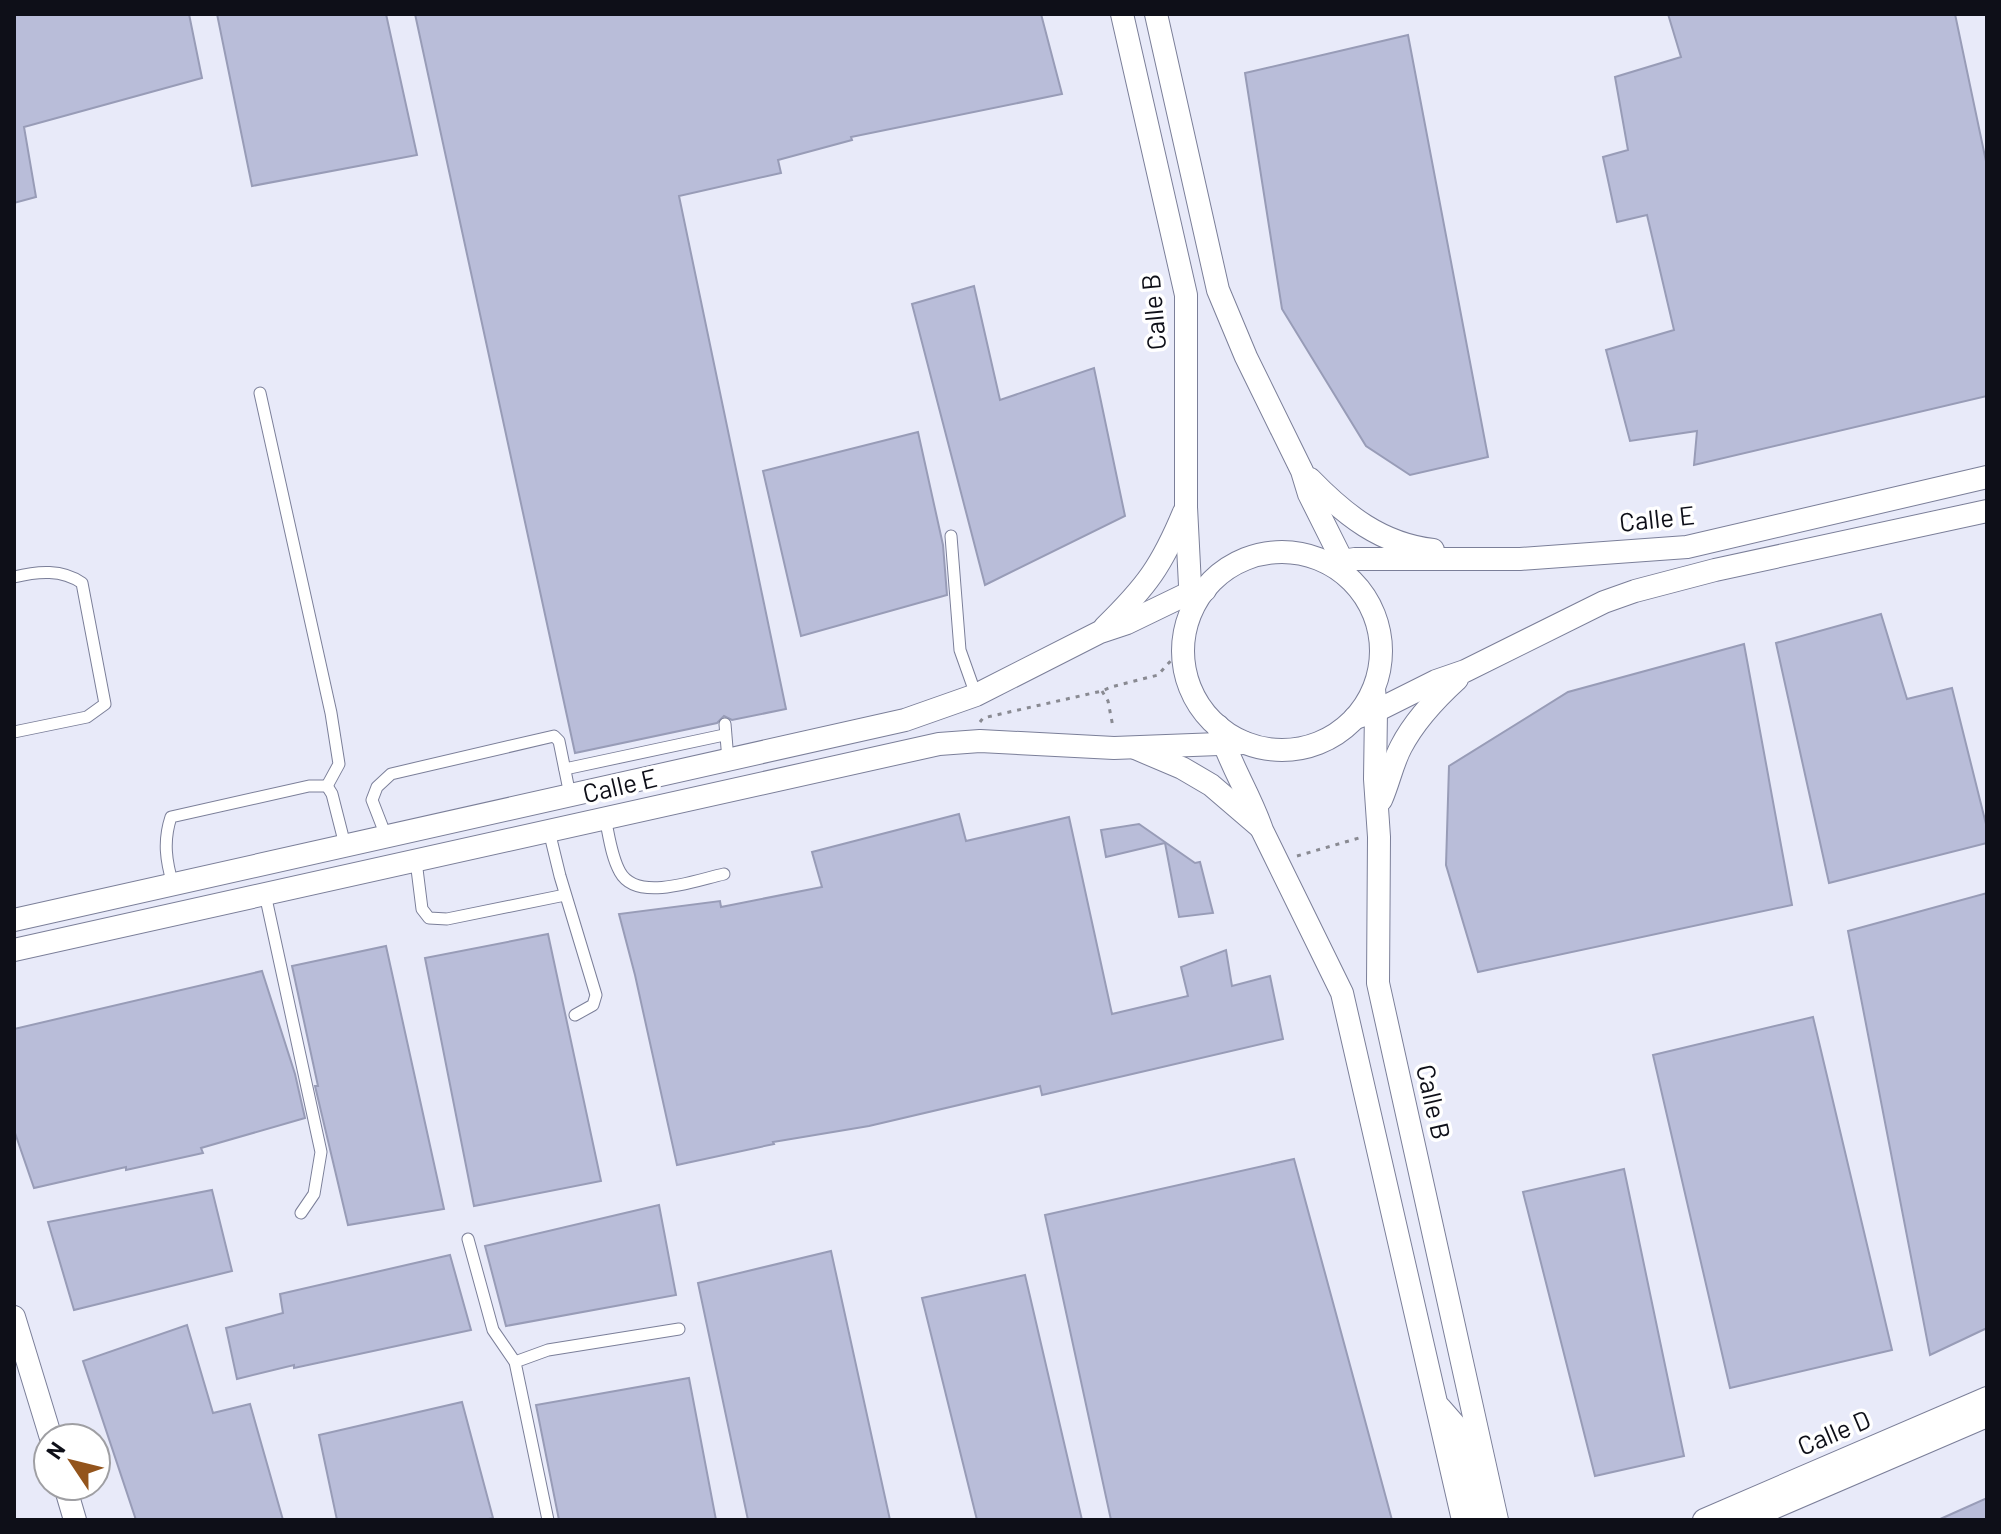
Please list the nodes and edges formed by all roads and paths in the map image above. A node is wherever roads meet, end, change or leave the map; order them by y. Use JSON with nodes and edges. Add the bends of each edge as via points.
{"nodes":[{"id":1,"x":1122,"y":14,"type":"edge"},
{"id":2,"x":1156,"y":14,"type":"edge"},
{"id":3,"x":260,"y":393,"type":"dead end"},
{"id":4,"x":1302,"y":471,"type":"junction"},
{"id":5,"x":1987,"y":477,"type":"edge"},
{"id":6,"x":1186,"y":507,"type":"junction"},
{"id":7,"x":1987,"y":511,"type":"edge"},
{"id":8,"x":951,"y":536,"type":"dead end"},
{"id":9,"x":1457,"y":557,"type":"junction"},
{"id":10,"x":1338,"y":566,"type":"junction"},
{"id":11,"x":14,"y":577,"type":"edge"},
{"id":12,"x":1196,"y":598,"type":"junction"},
{"id":13,"x":1100,"y":632,"type":"junction"},
{"id":14,"x":1184,"y":646,"type":"junction"},
{"id":15,"x":1465,"y":671,"type":"junction"},
{"id":16,"x":1102,"y":691,"type":"junction"},
{"id":17,"x":976,"y":695,"type":"junction"},
{"id":18,"x":1368,"y":706,"type":"junction"},
{"id":19,"x":983,"y":718,"type":"dead end"},
{"id":20,"x":1114,"y":731,"type":"dead end"},
{"id":21,"x":14,"y":732,"type":"edge"},
{"id":22,"x":1228,"y":738,"type":"junction"},
{"id":23,"x":1134,"y":748,"type":"junction"},
{"id":24,"x":728,"y":760,"type":"junction"},
{"id":25,"x":565,"y":769,"type":"junction"},
{"id":26,"x":327,"y":786,"type":"junction"},
{"id":27,"x":570,"y":795,"type":"junction"},
{"id":28,"x":1378,"y":804,"type":"junction"},
{"id":29,"x":605,"y":818,"type":"junction"},
{"id":30,"x":1262,"y":830,"type":"junction"},
{"id":31,"x":549,"y":831,"type":"junction"},
{"id":32,"x":386,"y":836,"type":"junction"},
{"id":33,"x":1369,"y":837,"type":"dead end"},
{"id":34,"x":345,"y":845,"type":"junction"},
{"id":35,"x":1287,"y":860,"type":"dead end"},
{"id":36,"x":416,"y":861,"type":"junction"},
{"id":37,"x":724,"y":874,"type":"dead end"},
{"id":38,"x":173,"y":885,"type":"junction"},
{"id":39,"x":265,"y":894,"type":"junction"},
{"id":40,"x":565,"y":895,"type":"junction"},
{"id":41,"x":14,"y":920,"type":"edge"},
{"id":42,"x":14,"y":950,"type":"edge"},
{"id":43,"x":575,"y":1015,"type":"dead end"},
{"id":44,"x":301,"y":1213,"type":"dead end"},
{"id":45,"x":468,"y":1239,"type":"dead end"},
{"id":46,"x":14,"y":1317,"type":"edge"},
{"id":47,"x":679,"y":1329,"type":"dead end"},
{"id":48,"x":515,"y":1362,"type":"junction"},
{"id":49,"x":1987,"y":1398,"type":"edge"},
{"id":50,"x":1437,"y":1404,"type":"junction"},
{"id":51,"x":1987,"y":1416,"type":"edge"},
{"id":52,"x":46,"y":1422,"type":"edge"},
{"id":53,"x":548,"y":1520,"type":"edge"},
{"id":54,"x":1463,"y":1520,"type":"edge"},
{"id":55,"x":1479,"y":1520,"type":"edge"},
{"id":56,"x":1497,"y":1520,"type":"edge"},
{"id":57,"x":1704,"y":1520,"type":"edge"},
{"id":58,"x":1745,"y":1520,"type":"edge"}],
"edges":[{"from":1,"to":6,"type":"street","name":"Calle B","via":[[1186,295]]},
{"from":2,"to":4,"type":"street","via":[[1218,290]]},
{"from":3,"to":26,"type":"lane","via":[[331,713],[339,764]]},
{"from":4,"to":9,"type":"street","via":[[1373,532]]},
{"from":4,"to":10,"type":"street"},
{"from":5,"to":9,"type":"street","name":"Calle E","via":[[1687,547],[1520,559]]},
{"from":6,"to":12,"type":"street","name":"Calle B"},
{"from":6,"to":13,"type":"street","name":"Calle E","via":[[1145,587]]},
{"from":7,"to":15,"type":"street","via":[[1635,591]]},
{"from":8,"to":17,"type":"lane","via":[[960,650]]},
{"from":9,"to":10,"type":"street","name":"Calle E"},
{"from":10,"to":12,"type":"street","via":[[1296,553],[1262,555],[1231,568]]},
{"from":10,"to":18,"type":"street","via":[[1366,598],[1378,627],[1381,659]]},
{"from":11,"to":21,"type":"lane","via":[[67,573],[82,583],[105,704],[87,717]]},
{"from":12,"to":13,"type":"street","name":"Calle E"},
{"from":12,"to":14,"type":"street"},
{"from":13,"to":17,"type":"street","name":"Calle E"},
{"from":14,"to":16,"type":"path","via":[[1158,675]]},
{"from":14,"to":22,"type":"street","via":[[1198,703]]},
{"from":15,"to":18,"type":"street"},
{"from":15,"to":28,"type":"street","via":[[1410,731]]},
{"from":16,"to":19,"type":"path"},
{"from":16,"to":20,"type":"path"},
{"from":17,"to":24,"type":"street","name":"Calle E","via":[[905,720]]},
{"from":18,"to":22,"type":"street","via":[[1328,739],[1304,747],[1278,750]]},
{"from":18,"to":28,"type":"street","name":"Calle B"},
{"from":22,"to":23,"type":"street","name":"Calle E"},
{"from":22,"to":30,"type":"street"},
{"from":23,"to":29,"type":"street","name":"Calle E","via":[[939,744]]},
{"from":23,"to":30,"type":"street","via":[[1211,785]]},
{"from":24,"to":25,"type":"lane","via":[[724,729]]},
{"from":24,"to":27,"type":"street","name":"Calle E"},
{"from":25,"to":27,"type":"lane"},
{"from":25,"to":32,"type":"lane","via":[[554,736],[391,774],[372,800]]},
{"from":26,"to":34,"type":"lane"},
{"from":26,"to":38,"type":"lane","via":[[171,817],[166,847]]},
{"from":27,"to":32,"type":"street","name":"Calle E"},
{"from":28,"to":56,"type":"street","name":"Calle B","via":[[1378,983]]},
{"from":29,"to":31,"type":"street","name":"Calle E"},
{"from":29,"to":37,"type":"lane","via":[[621,875],[634,886],[655,889]]},
{"from":30,"to":50,"type":"street","via":[[1342,993]]},
{"from":31,"to":36,"type":"street","name":"Calle E"},
{"from":31,"to":40,"type":"lane"},
{"from":32,"to":34,"type":"street","name":"Calle E"},
{"from":33,"to":35,"type":"path"},
{"from":34,"to":38,"type":"street","name":"Calle E"},
{"from":36,"to":39,"type":"street","name":"Calle E"},
{"from":36,"to":40,"type":"lane","via":[[422,909],[429,918]]},
{"from":38,"to":41,"type":"street","name":"Calle E"},
{"from":39,"to":42,"type":"street","name":"Calle E"},
{"from":39,"to":44,"type":"lane","via":[[321,1152],[314,1194]]},
{"from":40,"to":43,"type":"lane","via":[[596,995],[593,1005]]},
{"from":45,"to":48,"type":"lane","via":[[493,1330]]},
{"from":46,"to":52,"type":"street"},
{"from":47,"to":48,"type":"lane","via":[[548,1350]]},
{"from":48,"to":53,"type":"lane"},
{"from":49,"to":57,"type":"street","name":"Calle D"},
{"from":50,"to":54,"type":"street"},
{"from":50,"to":55,"type":"street","via":[[1461,1432]]},
{"from":51,"to":58,"type":"street","name":"Calle D"}]}
